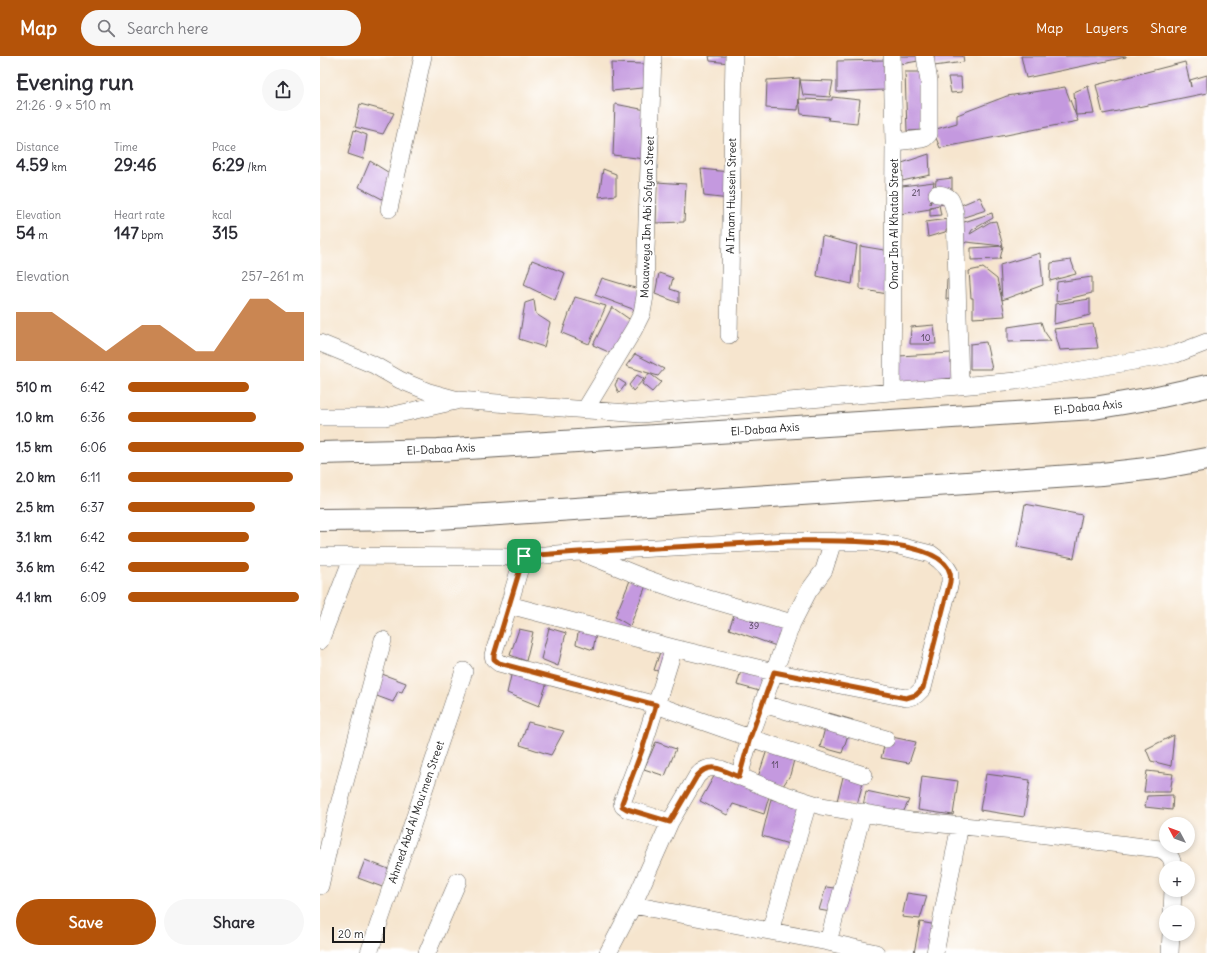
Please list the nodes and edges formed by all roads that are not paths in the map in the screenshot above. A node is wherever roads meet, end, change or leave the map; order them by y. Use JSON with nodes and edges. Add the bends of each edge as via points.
{"nodes":[{"id":1,"x":423,"y":56,"type":"edge"},
{"id":2,"x":653,"y":56,"type":"edge"},
{"id":3,"x":734,"y":56,"type":"edge"},
{"id":4,"x":892,"y":56,"type":"edge"},
{"id":5,"x":925,"y":56,"type":"edge"},
{"id":6,"x":894,"y":142,"type":"junction"},
{"id":7,"x":937,"y":194,"type":"dead end"},
{"id":8,"x":389,"y":209,"type":"dead end"},
{"id":9,"x":729,"y":335,"type":"dead end"},
{"id":10,"x":1207,"y":342,"type":"edge"},
{"id":11,"x":320,"y":343,"type":"edge"},
{"id":12,"x":960,"y":386,"type":"junction"},
{"id":13,"x":1207,"y":386,"type":"edge"},
{"id":14,"x":892,"y":392,"type":"junction"},
{"id":15,"x":458,"y":400,"type":"junction"},
{"id":16,"x":585,"y":410,"type":"junction"},
{"id":17,"x":320,"y":418,"type":"edge"},
{"id":18,"x":320,"y":453,"type":"edge"},
{"id":19,"x":1207,"y":459,"type":"edge"},
{"id":20,"x":320,"y":520,"type":"edge"},
{"id":21,"x":833,"y":541,"type":"junction"},
{"id":22,"x":579,"y":552,"type":"junction"},
{"id":23,"x":320,"y":556,"type":"edge"},
{"id":24,"x":353,"y":556,"type":"junction"},
{"id":25,"x":524,"y":556,"type":"junction"},
{"id":26,"x":509,"y":605,"type":"junction"},
{"id":27,"x":792,"y":623,"type":"junction"},
{"id":28,"x":320,"y":640,"type":"edge"},
{"id":29,"x":383,"y":640,"type":"dead end"},
{"id":30,"x":674,"y":648,"type":"junction"},
{"id":31,"x":464,"y":671,"type":"dead end"},
{"id":32,"x":774,"y":672,"type":"junction"},
{"id":33,"x":763,"y":704,"type":"junction"},
{"id":34,"x":656,"y":705,"type":"junction"},
{"id":35,"x":750,"y":738,"type":"junction"},
{"id":36,"x":886,"y":739,"type":"dead end"},
{"id":37,"x":864,"y":775,"type":"dead end"},
{"id":38,"x":739,"y":777,"type":"junction"},
{"id":39,"x":808,"y":803,"type":"junction"},
{"id":40,"x":863,"y":812,"type":"junction"},
{"id":41,"x":670,"y":822,"type":"junction"},
{"id":42,"x":960,"y":825,"type":"junction"},
{"id":43,"x":1172,"y":861,"type":"edge"},
{"id":44,"x":458,"y":881,"type":"dead end"},
{"id":45,"x":320,"y":886,"type":"edge"},
{"id":46,"x":633,"y":905,"type":"junction"},
{"id":47,"x":770,"y":931,"type":"junction"},
{"id":48,"x":1171,"y":941,"type":"edge"},
{"id":49,"x":828,"y":942,"type":"junction"},
{"id":50,"x":369,"y":953,"type":"edge"},
{"id":51,"x":427,"y":953,"type":"edge"},
{"id":52,"x":608,"y":953,"type":"edge"},
{"id":53,"x":876,"y":953,"type":"edge"},
{"id":54,"x":935,"y":953,"type":"edge"},
{"id":55,"x":1170,"y":953,"type":"edge"}],
"edges":[{"from":1,"to":8,"type":"street"},
{"from":2,"to":16,"type":"street","name":"Mouaweya Ibn Abi Sofyan Street","via":[[645,296],[642,313]]},
{"from":3,"to":9,"type":"street","name":"Al Imam Hussein Street"},
{"from":4,"to":6,"type":"street","name":"Omar Ibn Al Khatab Street"},
{"from":5,"to":6,"type":"street","via":[[929,82],[929,134],[922,139]]},
{"from":6,"to":14,"type":"street","name":"Omar Ibn Al Khatab Street"},
{"from":7,"to":12,"type":"street","via":[[950,198],[955,213]]},
{"from":10,"to":12,"type":"street","via":[[1176,354],[1016,381]]},
{"from":11,"to":15,"type":"street","via":[[374,365],[421,389]]},
{"from":12,"to":14,"type":"street"},
{"from":13,"to":18,"type":"highway","name":"El-Dabaa Axis","via":[[1094,408],[438,450]]},
{"from":14,"to":16,"type":"street","via":[[641,414]]},
{"from":15,"to":16,"type":"street"},
{"from":15,"to":17,"type":"street","via":[[385,417]]},
{"from":19,"to":20,"type":"highway","via":[[1102,474],[423,519]]},
{"from":21,"to":22,"type":"street"},
{"from":21,"to":27,"type":"street","via":[[824,570],[808,592]]},
{"from":21,"to":32,"type":"street","via":[[874,542],[912,549],[931,554],[947,568],[950,582],[923,688],[916,695],[906,698]]},
{"from":22,"to":25,"type":"street"},
{"from":22,"to":27,"type":"street","via":[[674,589]]},
{"from":23,"to":24,"type":"street"},
{"from":24,"to":25,"type":"street"},
{"from":24,"to":28,"type":"street"},
{"from":25,"to":26,"type":"street"},
{"from":26,"to":30,"type":"street"},
{"from":26,"to":34,"type":"street","via":[[494,655],[496,662]]},
{"from":27,"to":32,"type":"street"},
{"from":29,"to":45,"type":"street","via":[[333,827]]},
{"from":30,"to":32,"type":"street"},
{"from":30,"to":34,"type":"street"},
{"from":31,"to":50,"type":"street","name":"Ahmed Abd Al Mou'men Street"},
{"from":32,"to":33,"type":"street"},
{"from":33,"to":35,"type":"street"},
{"from":33,"to":36,"type":"street"},
{"from":34,"to":35,"type":"street"},
{"from":34,"to":41,"type":"street","via":[[622,806]]},
{"from":35,"to":37,"type":"street"},
{"from":35,"to":38,"type":"street"},
{"from":38,"to":39,"type":"street"},
{"from":38,"to":41,"type":"street","via":[[714,767],[701,771]]},
{"from":39,"to":40,"type":"street"},
{"from":39,"to":47,"type":"street"},
{"from":40,"to":42,"type":"street","via":[[911,821]]},
{"from":40,"to":49,"type":"street"},
{"from":41,"to":46,"type":"street"},
{"from":42,"to":43,"type":"street","via":[[1160,849]]},
{"from":42,"to":54,"type":"street"},
{"from":44,"to":51,"type":"street"},
{"from":46,"to":47,"type":"street"},
{"from":46,"to":52,"type":"street"},
{"from":47,"to":49,"type":"street"},
{"from":48,"to":55,"type":"street"},
{"from":49,"to":53,"type":"street"}]}
